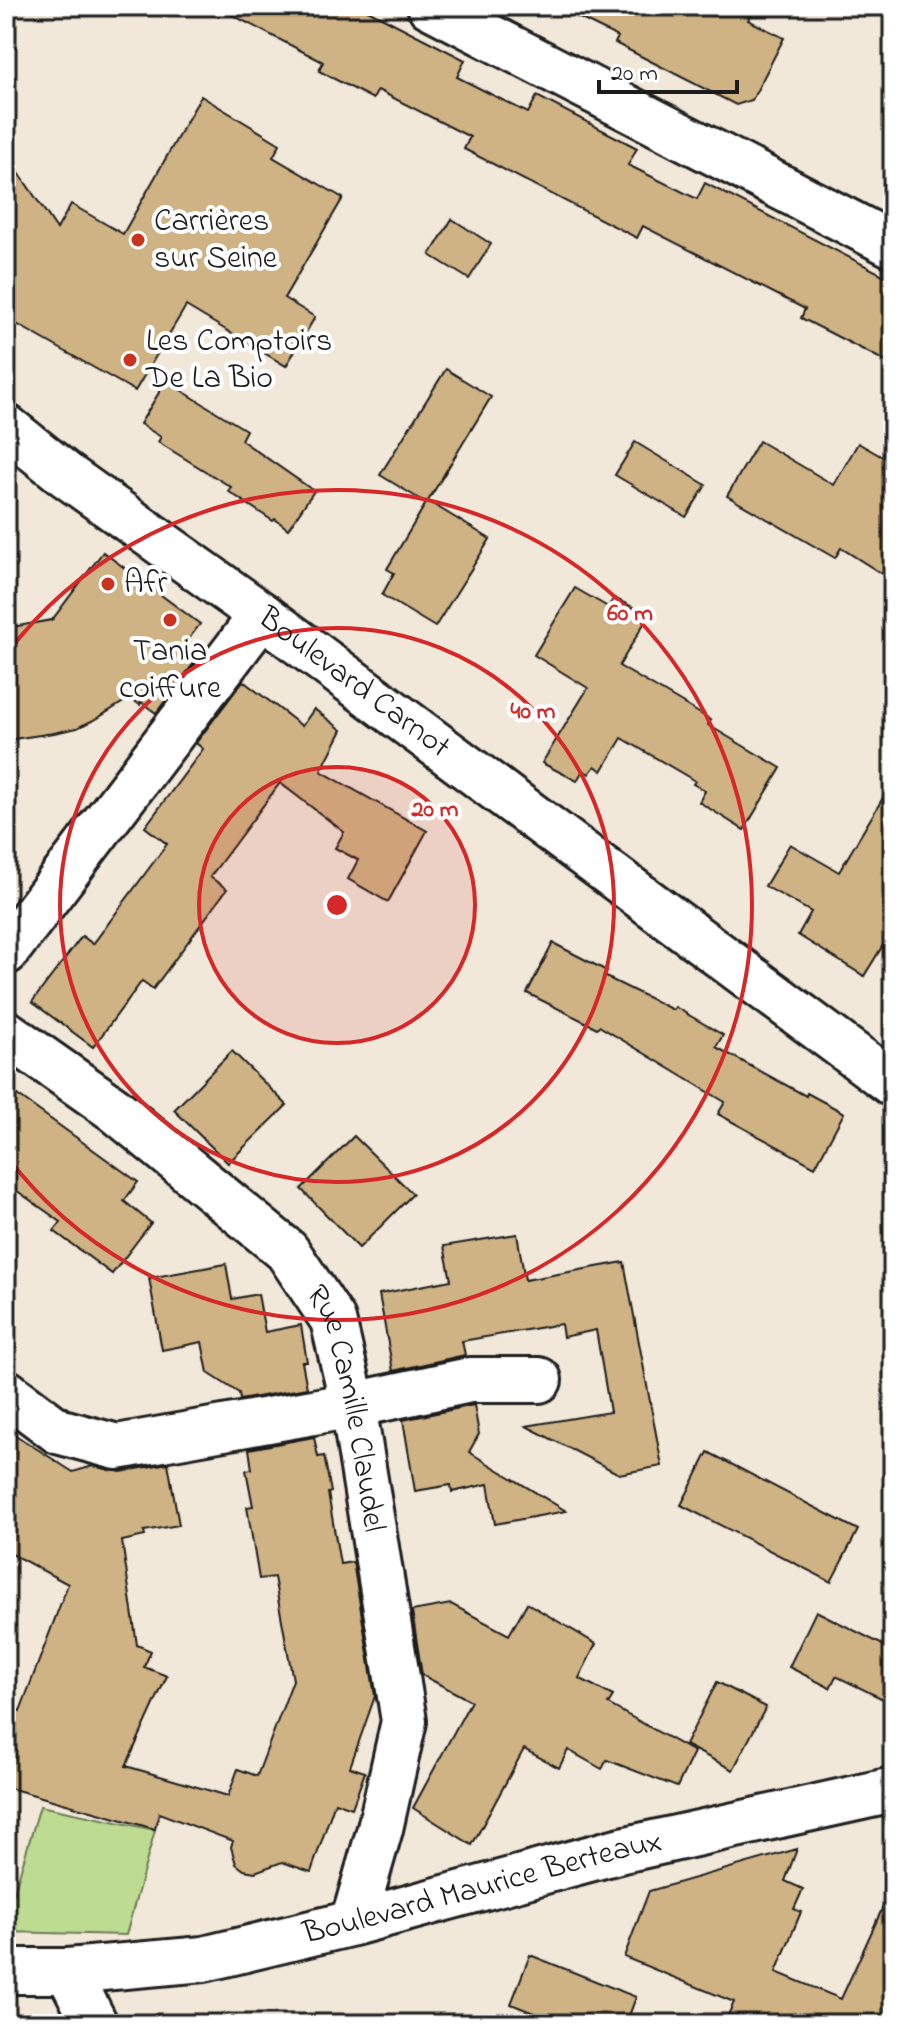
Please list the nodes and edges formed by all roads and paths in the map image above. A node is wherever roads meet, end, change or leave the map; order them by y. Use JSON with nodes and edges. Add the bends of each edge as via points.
{"nodes":[{"id":1,"x":430,"y":6,"type":"edge"},
{"id":2,"x":893,"y":245,"type":"edge"},
{"id":3,"x":6,"y":427,"type":"edge"},
{"id":4,"x":262,"y":615,"type":"junction"},
{"id":5,"x":6,"y":952,"type":"edge"},
{"id":6,"x":6,"y":1033,"type":"edge"},
{"id":7,"x":893,"y":1084,"type":"edge"},
{"id":8,"x":539,"y":1380,"type":"dead end"},
{"id":9,"x":6,"y":1392,"type":"edge"},
{"id":10,"x":353,"y":1405,"type":"junction"},
{"id":11,"x":893,"y":1790,"type":"edge"},
{"id":12,"x":353,"y":1923,"type":"junction"},
{"id":13,"x":6,"y":1971,"type":"edge"},
{"id":14,"x":68,"y":1971,"type":"junction"},
{"id":15,"x":95,"y":2024,"type":"edge"}],
"edges":[{"from":1,"to":2,"type":"street"},
{"from":3,"to":4,"type":"street","name":"Boulevard Carnot"},
{"from":4,"to":5,"type":"street"},
{"from":4,"to":7,"type":"street","name":"Boulevard Carnot"},
{"from":6,"to":10,"type":"street","name":"Rue Camille Claudel","via":[[114,1109],[287,1251],[333,1320]]},
{"from":8,"to":10,"type":"street","via":[[470,1380]]},
{"from":9,"to":10,"type":"street","via":[[58,1431],[117,1447]]},
{"from":10,"to":12,"type":"street","name":"Rue Camille Claudel","via":[[404,1721]]},
{"from":11,"to":12,"type":"street","name":"Boulevard Maurice Berteaux","via":[[618,1851]]},
{"from":12,"to":14,"type":"street","name":"Boulevard Maurice Berteaux","via":[[204,1959]]},
{"from":13,"to":14,"type":"street","name":"Boulevard Maurice Berteaux"},
{"from":14,"to":15,"type":"street"}]}
